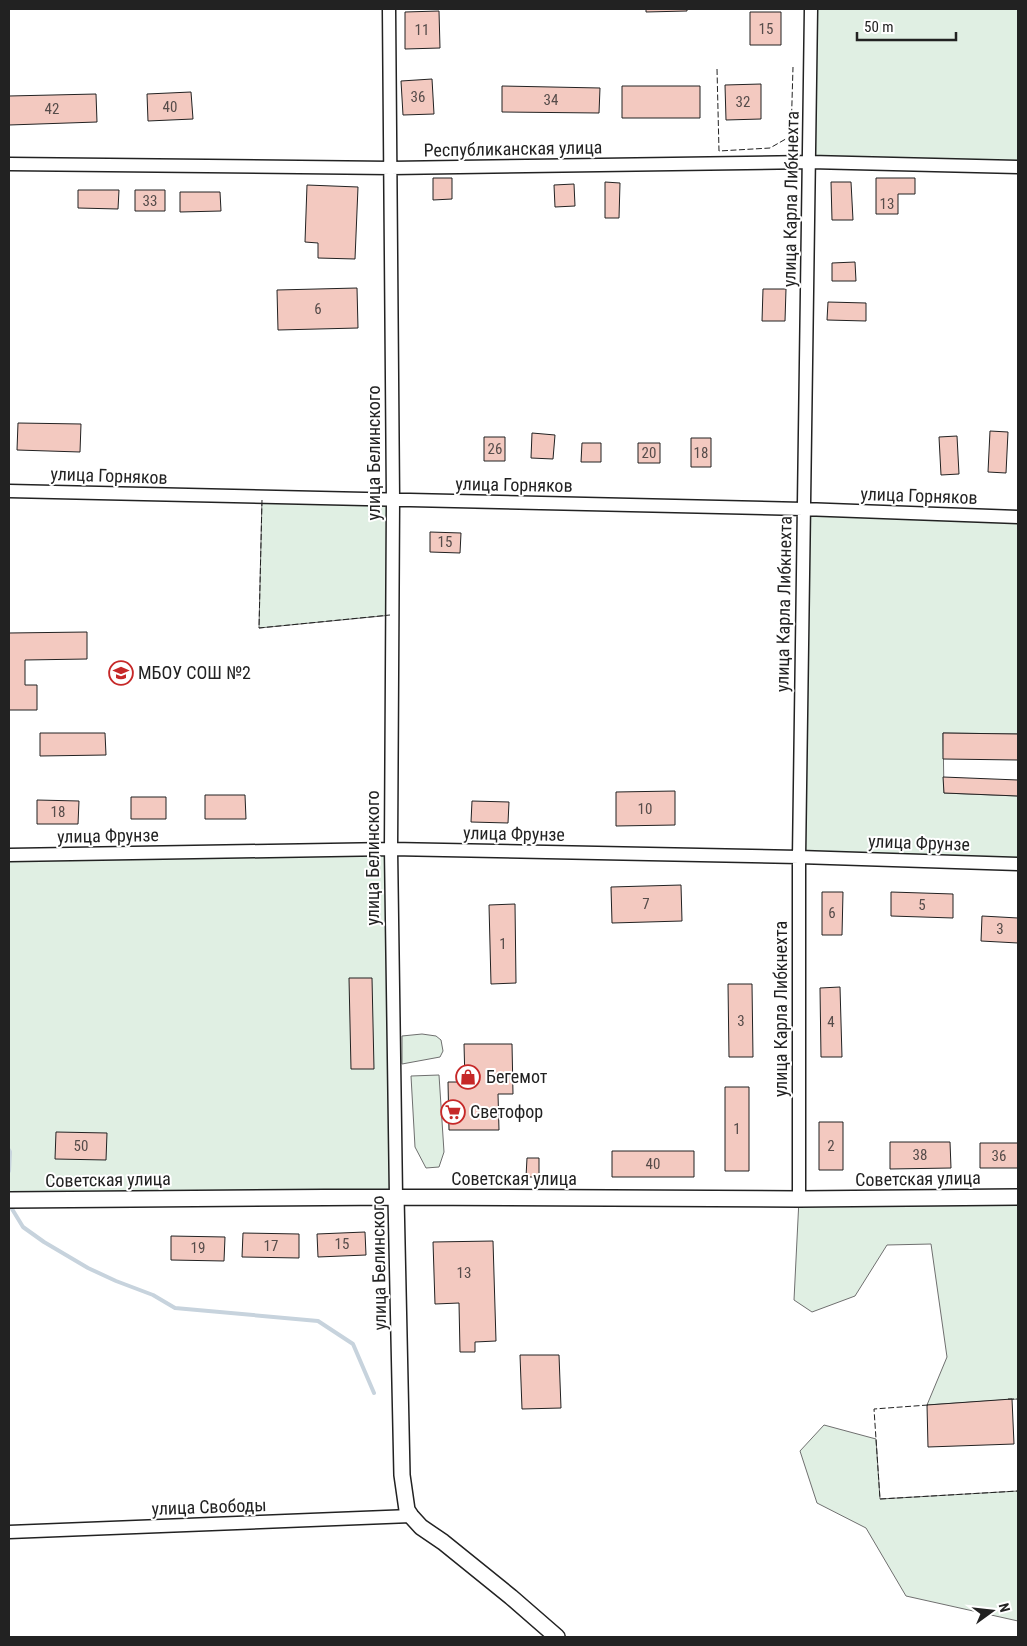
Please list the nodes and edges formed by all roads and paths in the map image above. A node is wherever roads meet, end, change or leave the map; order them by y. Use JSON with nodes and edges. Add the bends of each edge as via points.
{"nodes":[{"id":1,"x":389,"y":9,"type":"edge"},
{"id":2,"x":811,"y":9,"type":"edge"},
{"id":3,"x":810,"y":162,"type":"junction"},
{"id":4,"x":9,"y":164,"type":"edge"},
{"id":5,"x":1018,"y":167,"type":"edge"},
{"id":6,"x":391,"y":168,"type":"junction"},
{"id":7,"x":9,"y":491,"type":"edge"},
{"id":8,"x":393,"y":500,"type":"junction"},
{"id":9,"x":803,"y":509,"type":"junction"},
{"id":10,"x":1018,"y":517,"type":"edge"},
{"id":11,"x":390,"y":849,"type":"junction"},
{"id":12,"x":9,"y":855,"type":"edge"},
{"id":13,"x":799,"y":857,"type":"junction"},
{"id":14,"x":1018,"y":864,"type":"edge"},
{"id":15,"x":396,"y":1197,"type":"junction"},
{"id":16,"x":1018,"y":1197,"type":"edge"},
{"id":17,"x":799,"y":1199,"type":"junction"},
{"id":18,"x":9,"y":1200,"type":"edge"},
{"id":19,"x":410,"y":1516,"type":"junction"},
{"id":20,"x":9,"y":1532,"type":"edge"},
{"id":21,"x":557,"y":1637,"type":"edge"}],
"edges":[{"from":1,"to":6,"type":"street","name":"улица Белинского"},
{"from":2,"to":3,"type":"street","name":"улица Карла Либкнехта"},
{"from":3,"to":5,"type":"street","name":"Республиканская улица"},
{"from":3,"to":6,"type":"street","name":"Республиканская улица"},
{"from":3,"to":9,"type":"street","name":"улица Карла Либкнехта"},
{"from":4,"to":6,"type":"street","name":"Республиканская улица"},
{"from":6,"to":8,"type":"street","name":"улица Белинского"},
{"from":7,"to":8,"type":"street","name":"улица Горняков"},
{"from":8,"to":9,"type":"street","name":"улица Горняков"},
{"from":8,"to":11,"type":"street","name":"улица Белинского"},
{"from":9,"to":10,"type":"street","name":"улица Горняков"},
{"from":9,"to":13,"type":"street","name":"улица Карла Либкнехта"},
{"from":11,"to":12,"type":"street","name":"улица Фрунзе"},
{"from":11,"to":13,"type":"street","name":"улица Фрунзе"},
{"from":11,"to":15,"type":"street","name":"улица Белинского"},
{"from":13,"to":14,"type":"street","name":"улица Фрунзе"},
{"from":13,"to":17,"type":"street","name":"улица Карла Либкнехта"},
{"from":15,"to":17,"type":"street","name":"Советская улица"},
{"from":15,"to":18,"type":"street","name":"Советская улица"},
{"from":15,"to":19,"type":"street","name":"улица Белинского","via":[[402,1475]]},
{"from":16,"to":17,"type":"street","name":"Советская улица"},
{"from":19,"to":20,"type":"street","name":"улица Свободы"},
{"from":19,"to":21,"type":"street"}]}
